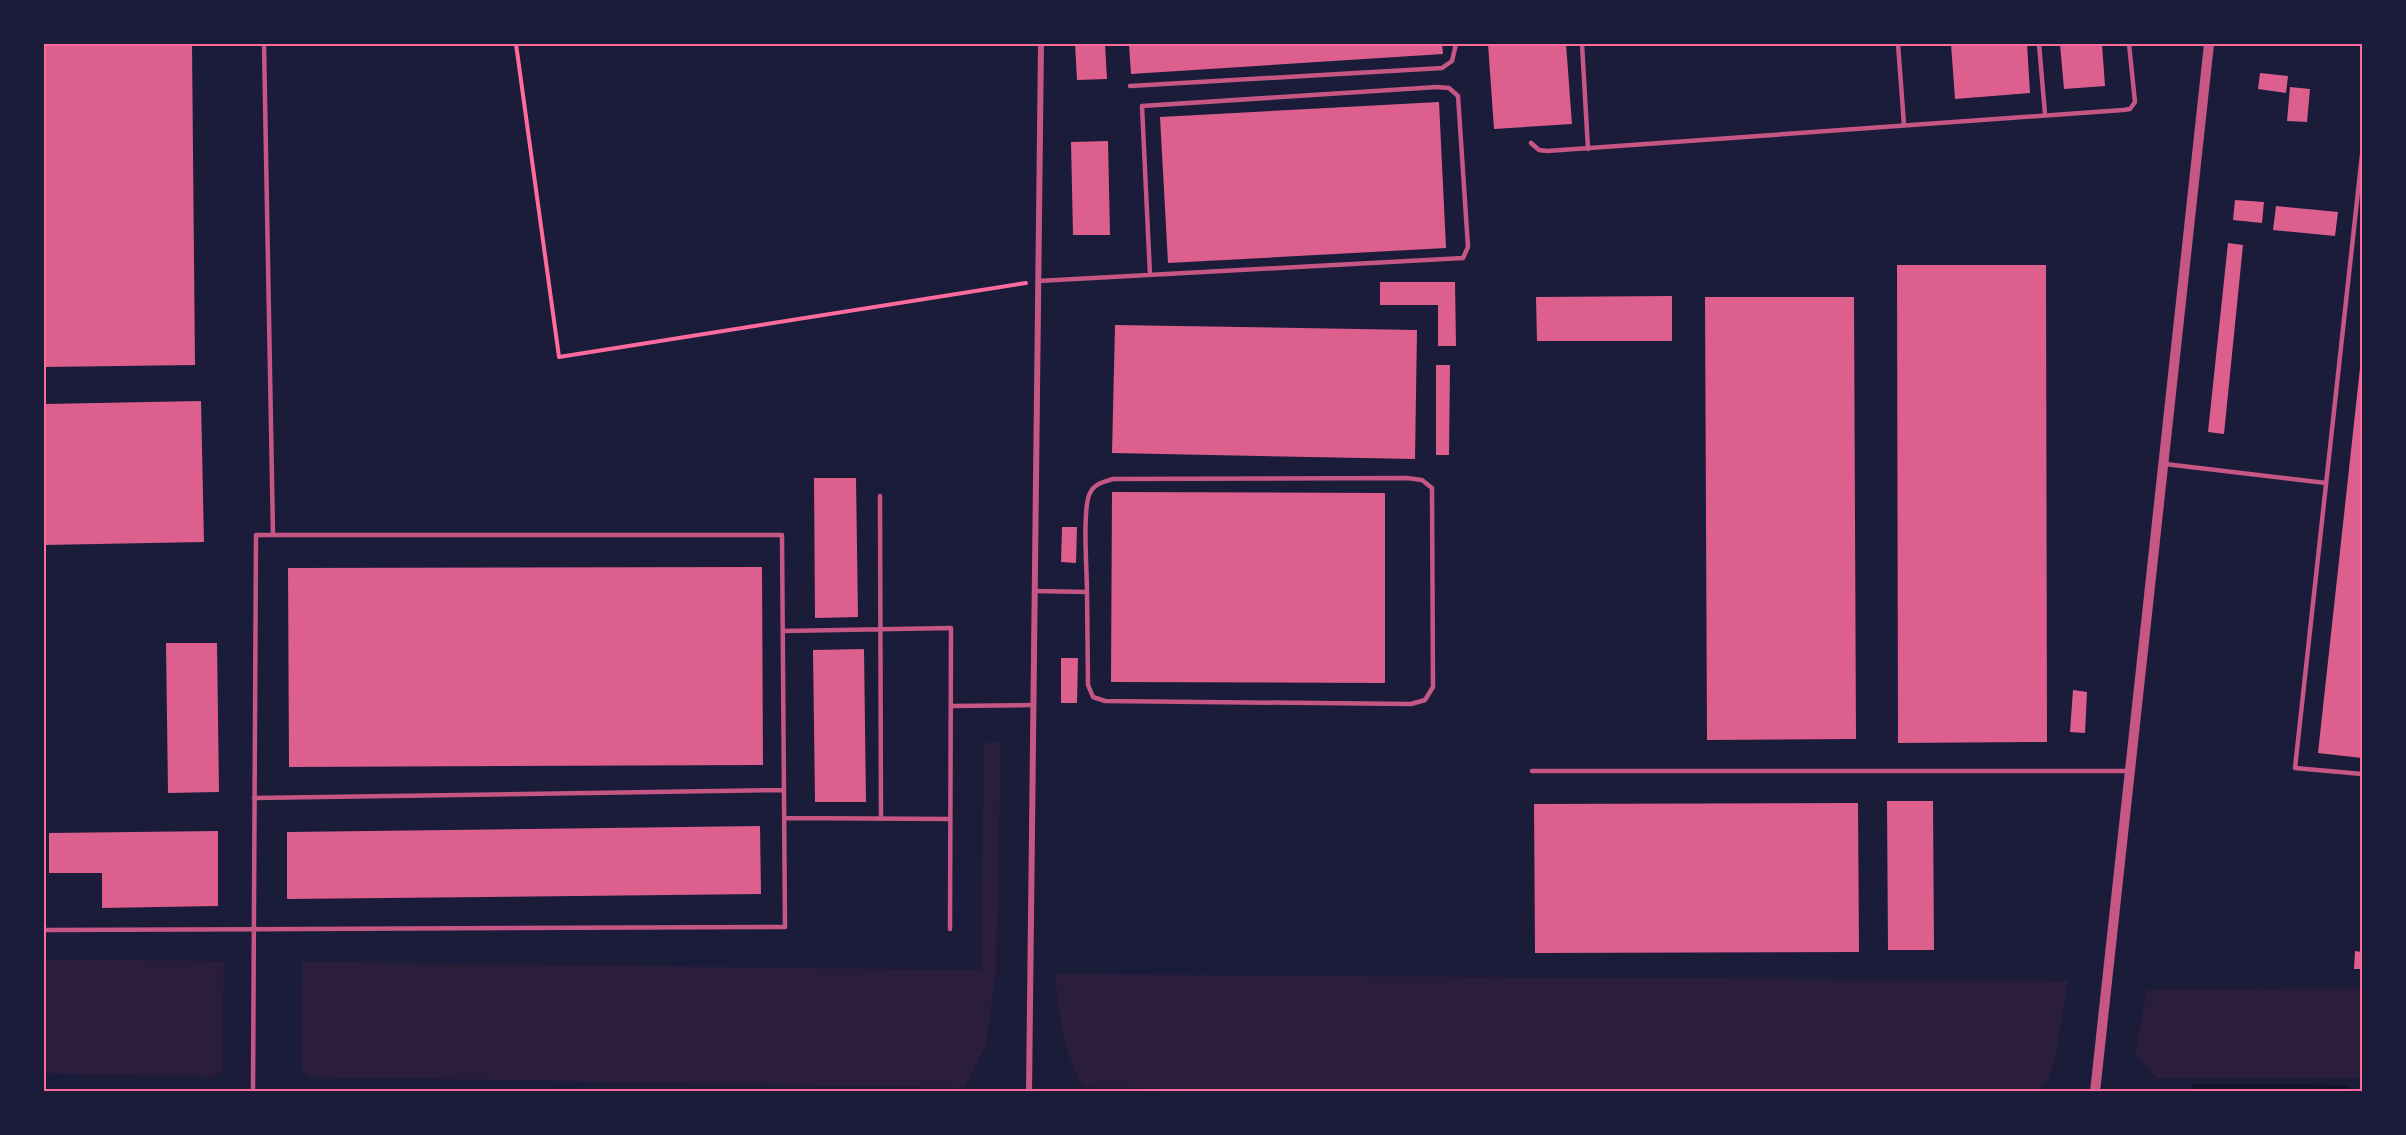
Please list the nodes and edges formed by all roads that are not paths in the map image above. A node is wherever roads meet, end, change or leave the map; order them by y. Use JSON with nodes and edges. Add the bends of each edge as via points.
{"nodes":[{"id":1,"x":264,"y":44,"type":"edge"},
{"id":2,"x":1041,"y":44,"type":"edge"},
{"id":3,"x":1456,"y":44,"type":"edge"},
{"id":4,"x":1582,"y":44,"type":"edge"},
{"id":5,"x":1898,"y":44,"type":"edge"},
{"id":6,"x":2039,"y":44,"type":"edge"},
{"id":7,"x":2129,"y":44,"type":"edge"},
{"id":8,"x":2209,"y":44,"type":"edge"},
{"id":9,"x":1130,"y":86,"type":"dead end"},
{"id":10,"x":2044,"y":114,"type":"junction"},
{"id":11,"x":1904,"y":125,"type":"junction"},
{"id":12,"x":1530,"y":142,"type":"dead end"},
{"id":13,"x":1588,"y":148,"type":"junction"},
{"id":14,"x":2362,"y":155,"type":"edge"},
{"id":15,"x":1150,"y":275,"type":"junction"},
{"id":16,"x":1038,"y":281,"type":"junction"},
{"id":17,"x":2163,"y":464,"type":"junction"},
{"id":18,"x":2326,"y":483,"type":"junction"},
{"id":19,"x":880,"y":496,"type":"dead end"},
{"id":20,"x":273,"y":535,"type":"junction"},
{"id":21,"x":1035,"y":591,"type":"junction"},
{"id":22,"x":1087,"y":592,"type":"junction"},
{"id":23,"x":881,"y":629,"type":"junction"},
{"id":24,"x":783,"y":631,"type":"junction"},
{"id":25,"x":1034,"y":705,"type":"junction"},
{"id":26,"x":951,"y":706,"type":"junction"},
{"id":27,"x":1532,"y":771,"type":"dead end"},
{"id":28,"x":2130,"y":771,"type":"junction"},
{"id":29,"x":2362,"y":774,"type":"edge"},
{"id":30,"x":784,"y":790,"type":"junction"},
{"id":31,"x":254,"y":798,"type":"junction"},
{"id":32,"x":784,"y":818,"type":"junction"},
{"id":33,"x":881,"y":819,"type":"junction"},
{"id":34,"x":950,"y":819,"type":"junction"},
{"id":35,"x":254,"y":929,"type":"junction"},
{"id":36,"x":950,"y":929,"type":"dead end"},
{"id":37,"x":44,"y":930,"type":"edge"},
{"id":38,"x":254,"y":1092,"type":"edge"},
{"id":39,"x":1029,"y":1092,"type":"edge"},
{"id":40,"x":2096,"y":1092,"type":"edge"}],
"edges":[{"from":1,"to":20,"type":"lane"},
{"from":2,"to":16,"type":"street"},
{"from":3,"to":9,"type":"lane","via":[[1452,61],[1442,69]]},
{"from":4,"to":13,"type":"lane"},
{"from":5,"to":11,"type":"lane"},
{"from":6,"to":10,"type":"lane"},
{"from":7,"to":10,"type":"lane","via":[[2135,102],[2130,109]]},
{"from":8,"to":17,"type":"street"},
{"from":10,"to":11,"type":"lane"},
{"from":11,"to":13,"type":"lane"},
{"from":12,"to":13,"type":"lane","via":[[1547,152]]},
{"from":14,"to":18,"type":"lane"},
{"from":15,"to":15,"type":"lane","via":[[1463,258],[1468,247],[1458,96],[1449,88],[1437,87],[1142,106]]},
{"from":15,"to":16,"type":"lane"},
{"from":16,"to":21,"type":"street"},
{"from":17,"to":18,"type":"lane"},
{"from":17,"to":28,"type":"street"},
{"from":18,"to":29,"type":"lane","via":[[2295,768]]},
{"from":19,"to":23,"type":"lane"},
{"from":20,"to":24,"type":"lane","via":[[782,535]]},
{"from":20,"to":31,"type":"lane","via":[[256,535]]},
{"from":21,"to":22,"type":"lane"},
{"from":21,"to":25,"type":"street"},
{"from":22,"to":22,"type":"lane","via":[[1088,684],[1093,696],[1105,701],[1411,704],[1425,700],[1433,687],[1432,488],[1422,480],[1407,478],[1113,479],[1099,483],[1090,493],[1087,509]]},
{"from":23,"to":24,"type":"lane"},
{"from":23,"to":26,"type":"lane","via":[[951,628]]},
{"from":23,"to":33,"type":"lane"},
{"from":24,"to":30,"type":"lane"},
{"from":25,"to":26,"type":"lane"},
{"from":25,"to":39,"type":"street"},
{"from":26,"to":34,"type":"lane"},
{"from":27,"to":28,"type":"lane"},
{"from":28,"to":40,"type":"street"},
{"from":30,"to":31,"type":"lane"},
{"from":30,"to":32,"type":"lane"},
{"from":31,"to":35,"type":"lane"},
{"from":32,"to":33,"type":"lane"},
{"from":32,"to":35,"type":"lane","via":[[785,927]]},
{"from":33,"to":34,"type":"lane"},
{"from":34,"to":36,"type":"lane"},
{"from":35,"to":37,"type":"lane"},
{"from":35,"to":38,"type":"lane"}]}
